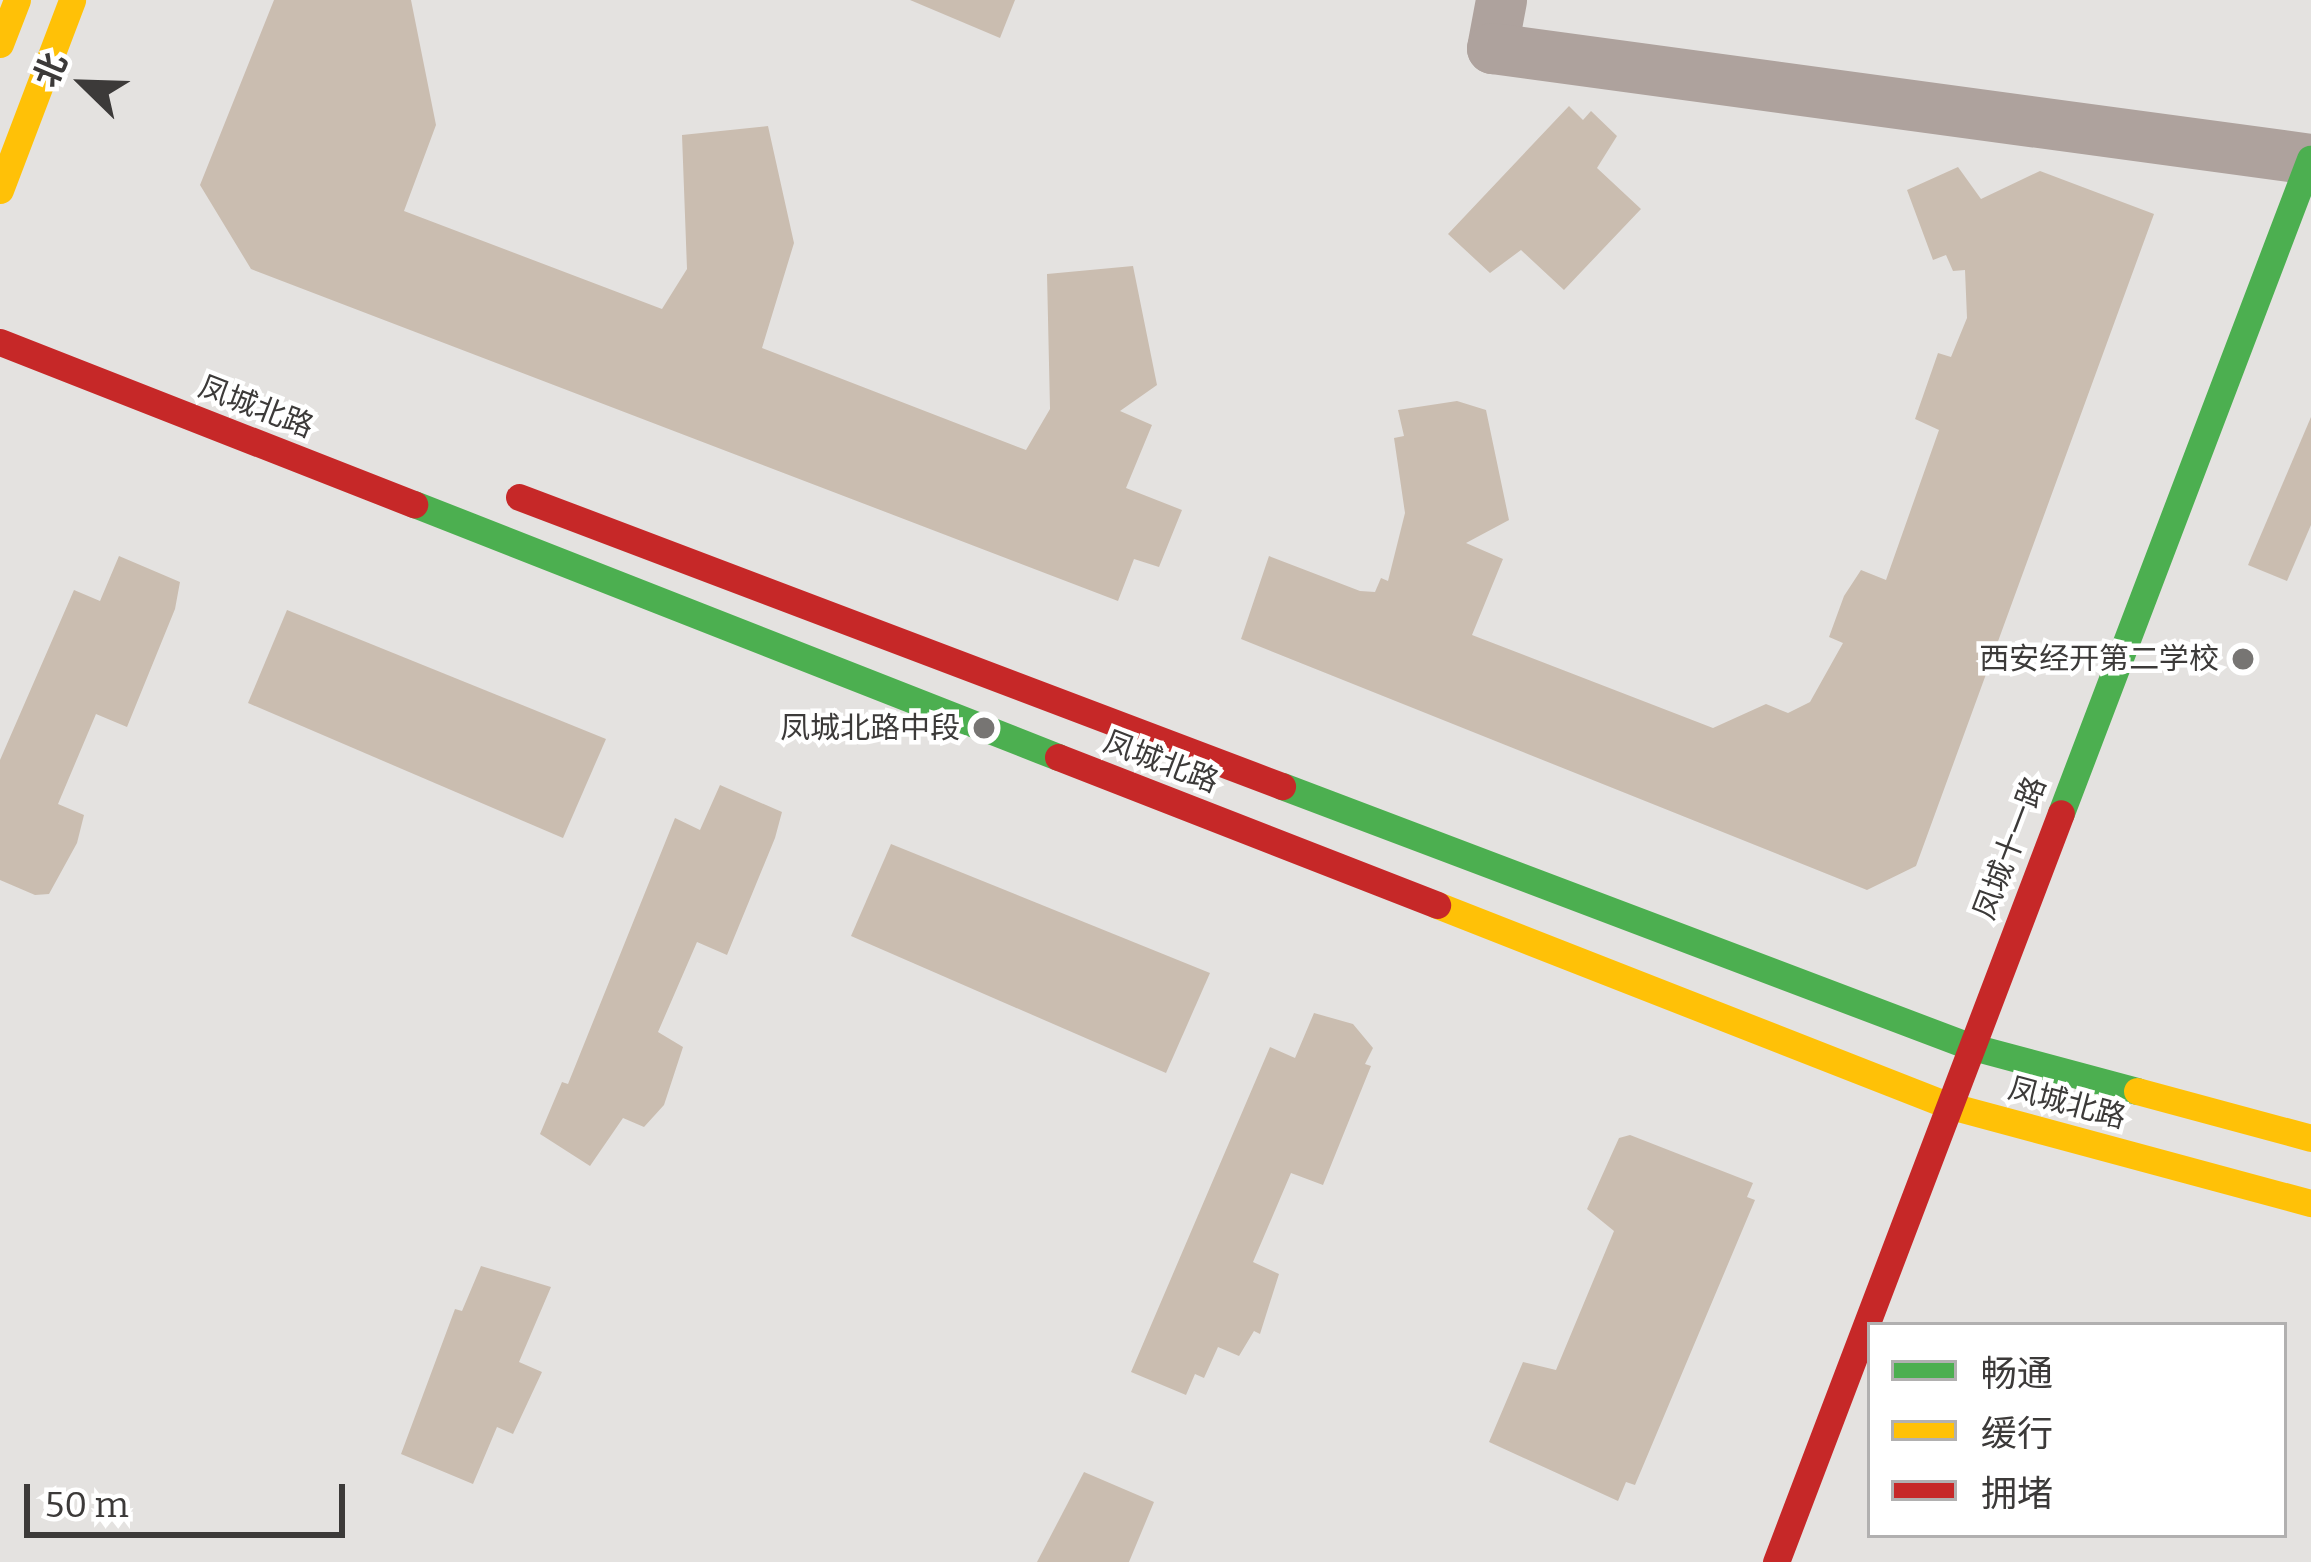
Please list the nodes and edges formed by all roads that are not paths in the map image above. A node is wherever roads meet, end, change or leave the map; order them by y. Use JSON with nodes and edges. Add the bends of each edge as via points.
{"nodes":[{"id":1,"x":17,"y":0,"type":"edge"},
{"id":2,"x":72,"y":0,"type":"edge"},
{"id":3,"x":1501,"y":0,"type":"edge"},
{"id":4,"x":0,"y":44,"type":"edge"},
{"id":5,"x":2311,"y":159,"type":"edge"},
{"id":6,"x":0,"y":190,"type":"edge"},
{"id":7,"x":0,"y":343,"type":"edge"},
{"id":8,"x":485,"y":484,"type":"dead end"},
{"id":9,"x":1969,"y":1046,"type":"junction"},
{"id":10,"x":1947,"y":1105,"type":"junction"},
{"id":11,"x":2311,"y":1138,"type":"edge"},
{"id":12,"x":2311,"y":1203,"type":"edge"},
{"id":13,"x":1776,"y":1562,"type":"edge"}],
"edges":[{"from":1,"to":4,"type":"main road"},
{"from":2,"to":6,"type":"main road"},
{"from":3,"to":5,"type":"street","via":[[1492,48]]},
{"from":5,"to":9,"type":"main road","name":"凤城十一路"},
{"from":7,"to":10,"type":"main road","name":"凤城北路"},
{"from":8,"to":9,"type":"main road","name":"凤城北路"},
{"from":9,"to":10,"type":"main road","name":"凤城十一路"},
{"from":9,"to":11,"type":"main road","name":"凤城北路"},
{"from":10,"to":12,"type":"main road","name":"凤城北路"},
{"from":10,"to":13,"type":"main road","name":"凤城十一路"}]}
